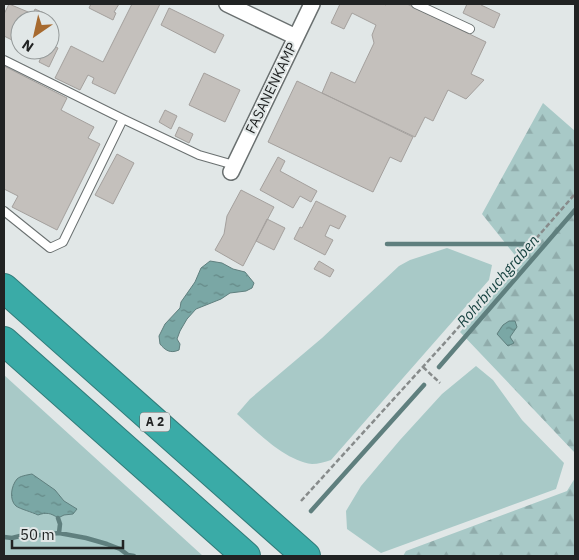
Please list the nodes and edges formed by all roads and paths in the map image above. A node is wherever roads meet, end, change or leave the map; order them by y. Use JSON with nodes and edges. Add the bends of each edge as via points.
{"nodes":[{"id":1,"x":227,"y":4,"type":"edge"},
{"id":2,"x":312,"y":4,"type":"edge"},
{"id":3,"x":416,"y":4,"type":"edge"},
{"id":4,"x":470,"y":29,"type":"dead end"},
{"id":5,"x":296,"y":37,"type":"junction"},
{"id":6,"x":4,"y":60,"type":"edge"},
{"id":7,"x":123,"y":119,"type":"junction"},
{"id":8,"x":233,"y":169,"type":"joint"},
{"id":9,"x":575,"y":194,"type":"edge"},
{"id":10,"x":4,"y":211,"type":"edge"},
{"id":11,"x":4,"y":288,"type":"edge"},
{"id":12,"x":4,"y":342,"type":"edge"},
{"id":13,"x":423,"y":367,"type":"junction"},
{"id":14,"x":440,"y":383,"type":"dead end"},
{"id":15,"x":301,"y":501,"type":"dead end"},
{"id":16,"x":246,"y":556,"type":"edge"},
{"id":17,"x":306,"y":556,"type":"edge"}],
"edges":[{"from":1,"to":5,"type":"street"},
{"from":2,"to":5,"type":"street","name":"FASANENKAMP"},
{"from":3,"to":4,"type":"lane"},
{"from":5,"to":8,"type":"street","name":"FASANENKAMP"},
{"from":6,"to":7,"type":"lane"},
{"from":7,"to":8,"type":"lane"},
{"from":7,"to":10,"type":"lane","via":[[64,242],[50,248]]},
{"from":9,"to":13,"type":"path"},
{"from":11,"to":17,"type":"highway","number":"A 2"},
{"from":12,"to":16,"type":"highway"},
{"from":13,"to":14,"type":"path"},
{"from":13,"to":15,"type":"path"}]}
